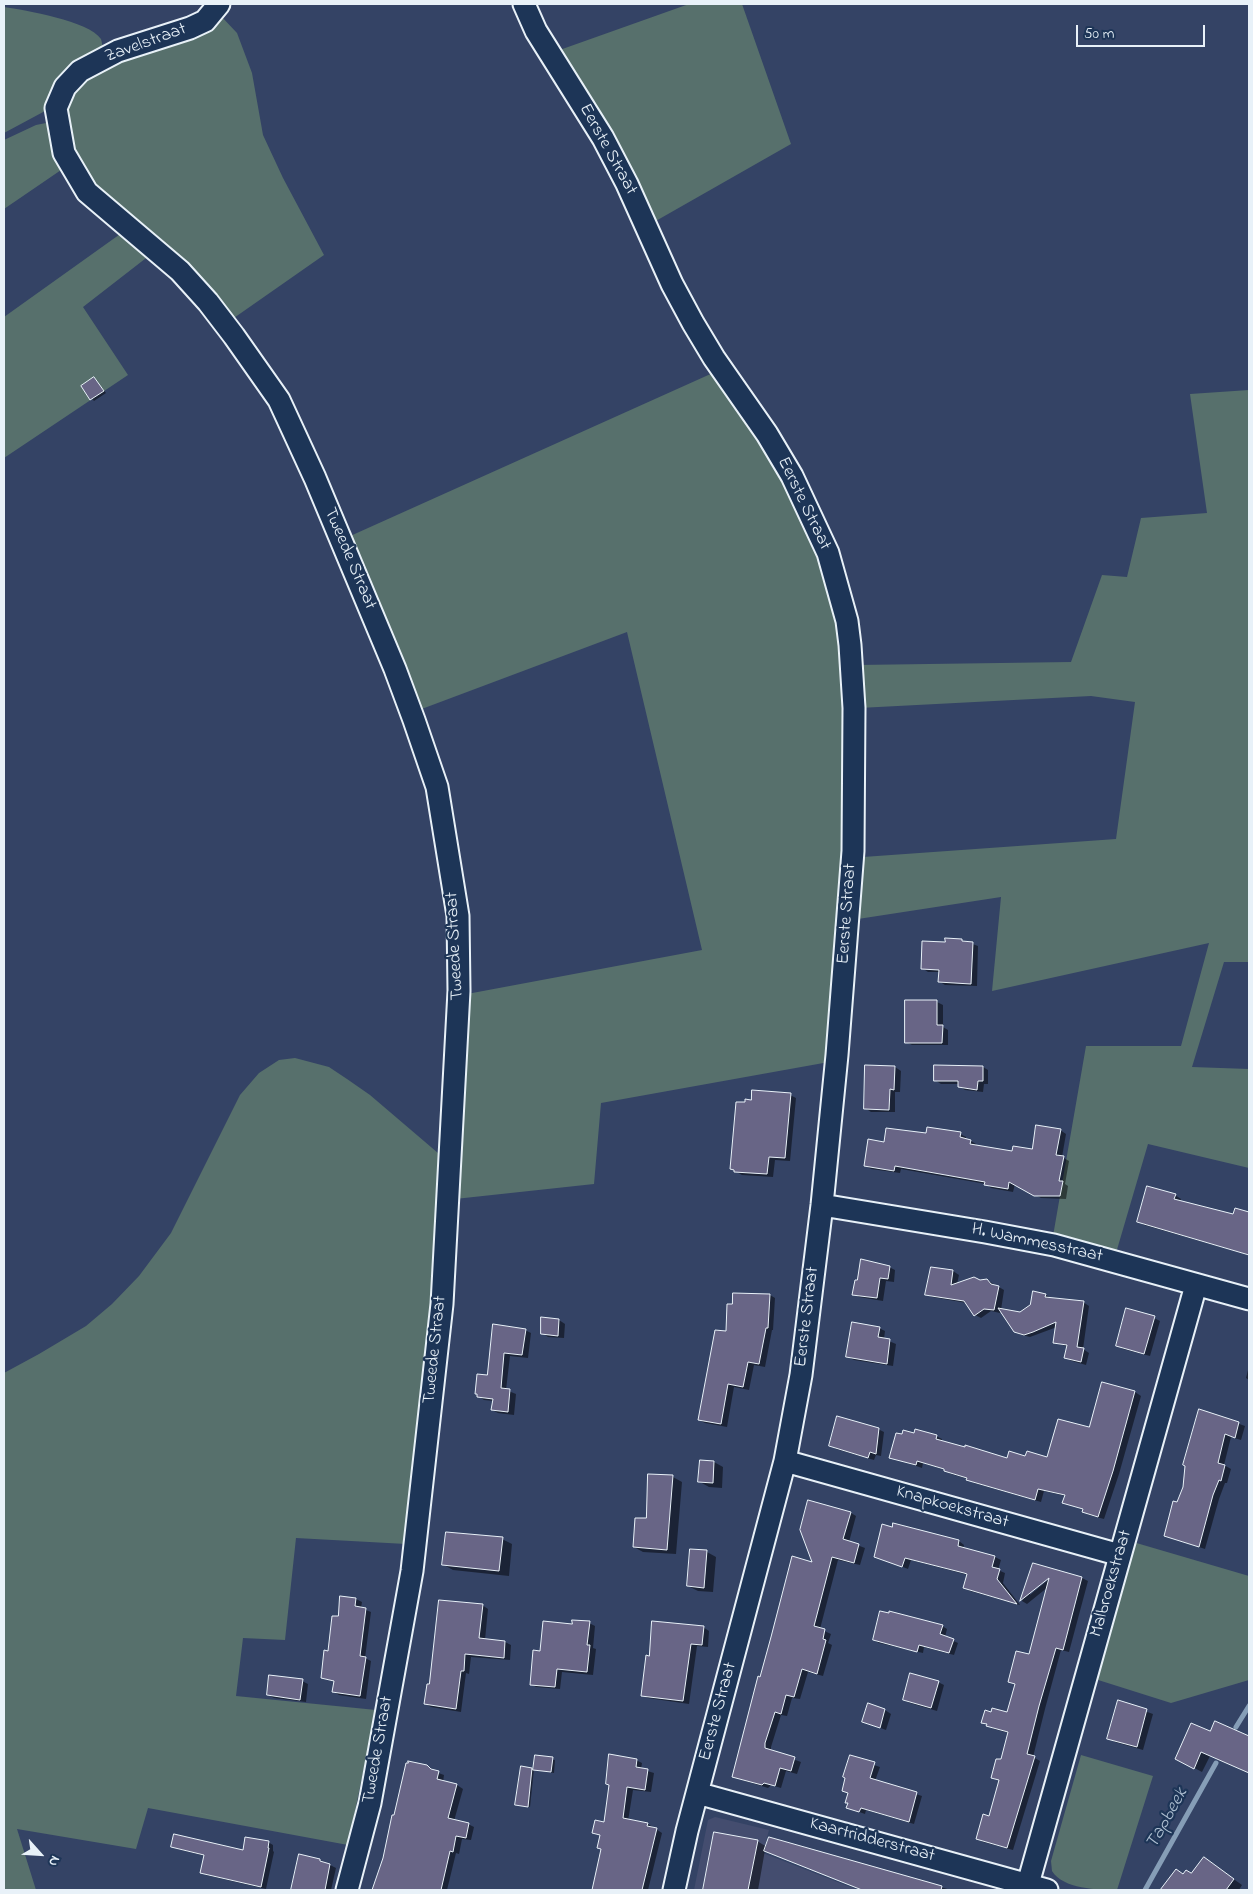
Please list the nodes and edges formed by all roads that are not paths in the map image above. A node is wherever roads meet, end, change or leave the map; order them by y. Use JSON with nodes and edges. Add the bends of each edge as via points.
{"nodes":[{"id":1,"x":219,"y":4,"type":"edge"},
{"id":2,"x":524,"y":4,"type":"edge"},
{"id":3,"x":56,"y":108,"type":"joint"},
{"id":4,"x":822,"y":1205,"type":"junction"},
{"id":5,"x":1196,"y":1285,"type":"junction"},
{"id":6,"x":1249,"y":1299,"type":"edge"},
{"id":7,"x":785,"y":1461,"type":"junction"},
{"id":8,"x":1120,"y":1555,"type":"junction"},
{"id":9,"x":696,"y":1793,"type":"junction"},
{"id":10,"x":1037,"y":1887,"type":"edge"},
{"id":11,"x":347,"y":1890,"type":"edge"},
{"id":12,"x":674,"y":1890,"type":"edge"}],
"edges":[{"from":1,"to":3,"type":"street","name":"Zavelstraat","via":[[198,25],[118,51],[80,71],[66,87]]},
{"from":2,"to":4,"type":"street","name":"Eerste Straat","via":[[536,31],[603,138],[693,323],[792,476],[828,553],[845,615],[854,708],[853,851]]},
{"from":3,"to":11,"type":"street","name":"Tweede Straat","via":[[64,153],[87,192],[180,271],[208,302],[279,400],[398,677],[437,787],[449,854],[458,916],[459,991],[442,1304],[412,1571],[370,1803]]},
{"from":4,"to":5,"type":"street","name":"H. Wammesstraat","via":[[1054,1245]]},
{"from":4,"to":7,"type":"street","name":"Eerste Straat","via":[[801,1375]]},
{"from":5,"to":6,"type":"street","name":"H. Wammesstraat"},
{"from":5,"to":8,"type":"street","name":"Malbroekstraat"},
{"from":7,"to":8,"type":"street","name":"Knapkoekstraat"},
{"from":7,"to":9,"type":"street","name":"Eerste Straat"},
{"from":8,"to":10,"type":"street","name":"Malbroekstraat"},
{"from":9,"to":10,"type":"street","name":"Kaartridderstraat"},
{"from":9,"to":12,"type":"street","name":"Eerste Straat"}]}
